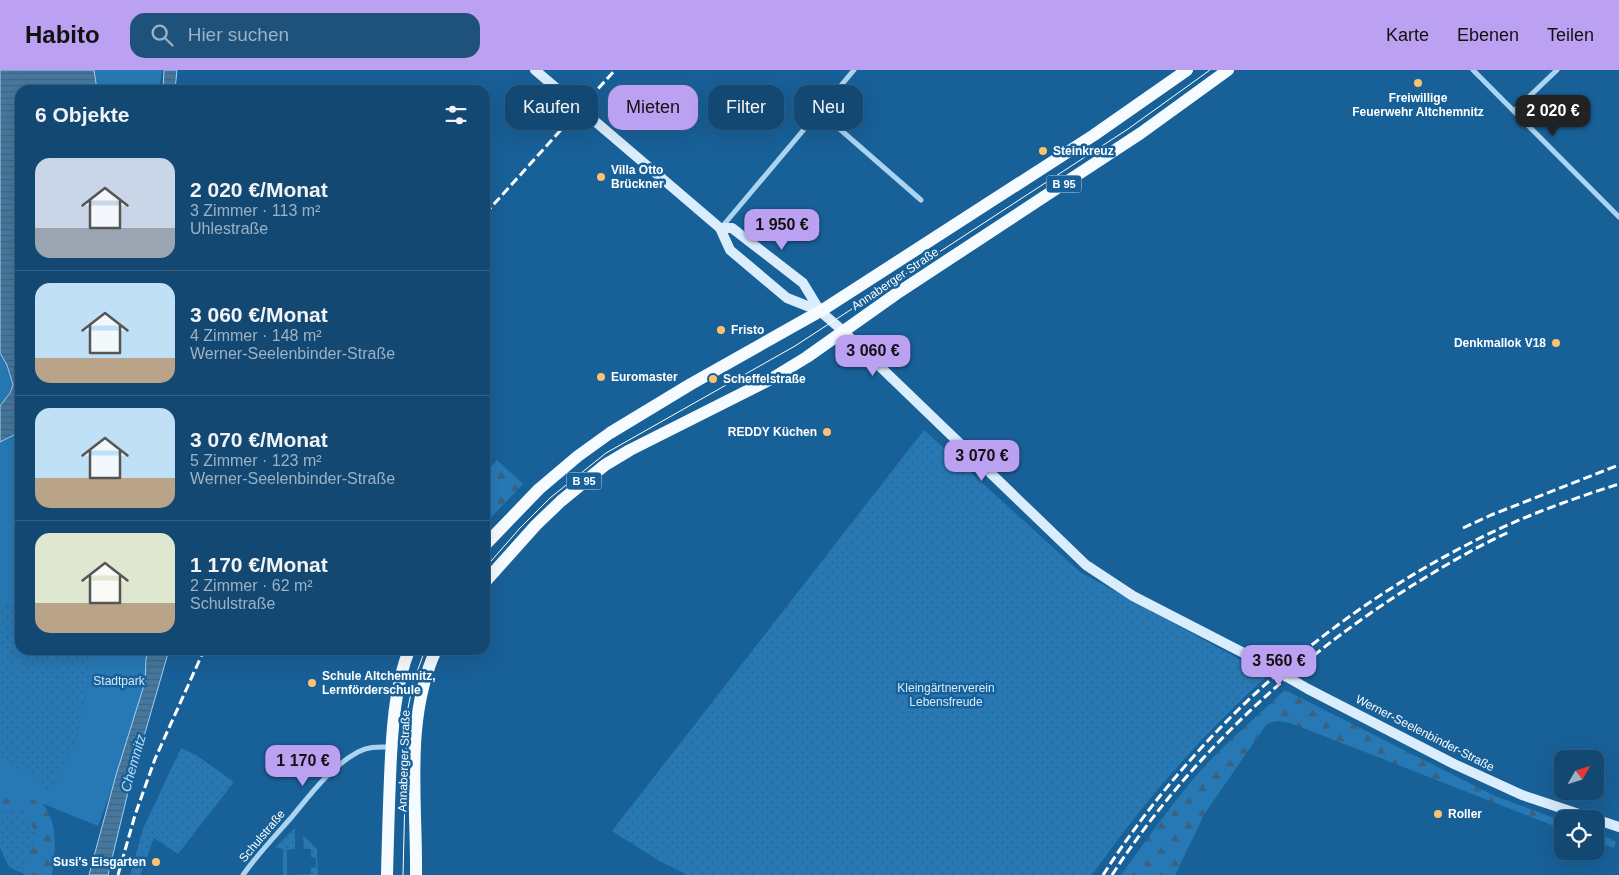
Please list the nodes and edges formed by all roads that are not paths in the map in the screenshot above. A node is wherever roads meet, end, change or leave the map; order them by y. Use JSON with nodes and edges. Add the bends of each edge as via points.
{"nodes":[{"id":1,"x":535,"y":70,"type":"edge"},
{"id":2,"x":854,"y":70,"type":"edge"},
{"id":3,"x":1187,"y":70,"type":"edge"},
{"id":4,"x":1228,"y":70,"type":"edge"},
{"id":5,"x":1473,"y":70,"type":"edge"},
{"id":6,"x":1557,"y":70,"type":"edge"},
{"id":7,"x":841,"y":85,"type":"edge"},
{"id":8,"x":1514,"y":111,"type":"junction"},
{"id":9,"x":803,"y":130,"type":"edge"},
{"id":10,"x":841,"y":130,"type":"edge"},
{"id":11,"x":921,"y":200,"type":"dead end"},
{"id":12,"x":1619,"y":217,"type":"edge"},
{"id":13,"x":720,"y":228,"type":"junction"},
{"id":14,"x":820,"y":311,"type":"junction"},
{"id":15,"x":843,"y":331,"type":"junction"},
{"id":16,"x":490,"y":541,"type":"edge"},
{"id":17,"x":490,"y":576,"type":"edge"},
{"id":18,"x":407,"y":655,"type":"edge"},
{"id":19,"x":434,"y":655,"type":"edge"},
{"id":20,"x":392,"y":747,"type":"junction"},
{"id":21,"x":1569,"y":810,"type":"edge"},
{"id":22,"x":1604,"y":822,"type":"edge"},
{"id":23,"x":1619,"y":827,"type":"edge"},
{"id":24,"x":243,"y":875,"type":"edge"},
{"id":25,"x":387,"y":875,"type":"edge"},
{"id":26,"x":416,"y":875,"type":"edge"}],
"edges":[{"from":1,"to":13,"type":"main road"},
{"from":2,"to":7,"type":"street"},
{"from":3,"to":14,"type":"main road","name":"Annaberger Straße","number":"B 95","via":[[1094,135]]},
{"from":4,"to":15,"type":"main road","name":"Annaberger Straße","number":"B 95","via":[[1141,133]]},
{"from":5,"to":8,"type":"street"},
{"from":6,"to":8,"type":"street"},
{"from":8,"to":12,"type":"street"},
{"from":9,"to":13,"type":"street"},
{"from":10,"to":11,"type":"street"},
{"from":13,"to":14,"type":"main road","via":[[730,250],[787,298]]},
{"from":13,"to":14,"type":"main road","via":[[732,228],[803,283]]},
{"from":14,"to":15,"type":"main road","name":"Werner-Seelenbinder-Straße"},
{"from":14,"to":16,"type":"main road","name":"Annaberger Straße","number":"B 95","via":[[691,384],[596,443],[539,488]]},
{"from":15,"to":17,"type":"main road","name":"Annaberger Straße","number":"B 95","via":[[770,379],[656,436],[605,466],[560,501]]},
{"from":15,"to":21,"type":"main road","name":"Werner-Seelenbinder-Straße","via":[[1096,573],[1133,596],[1454,764],[1522,794]]},
{"from":18,"to":20,"type":"main road","name":"Annaberger Straße","via":[[396,694]]},
{"from":19,"to":26,"type":"main road","name":"Annaberger Straße","via":[[425,678],[418,715]]},
{"from":20,"to":24,"type":"street","name":"Schulstraße","via":[[370,747],[338,765]]},
{"from":20,"to":25,"type":"main road","name":"Annaberger Straße"},
{"from":22,"to":23,"type":"main road","name":"Werner-Seelenbinder-Straße"}]}
